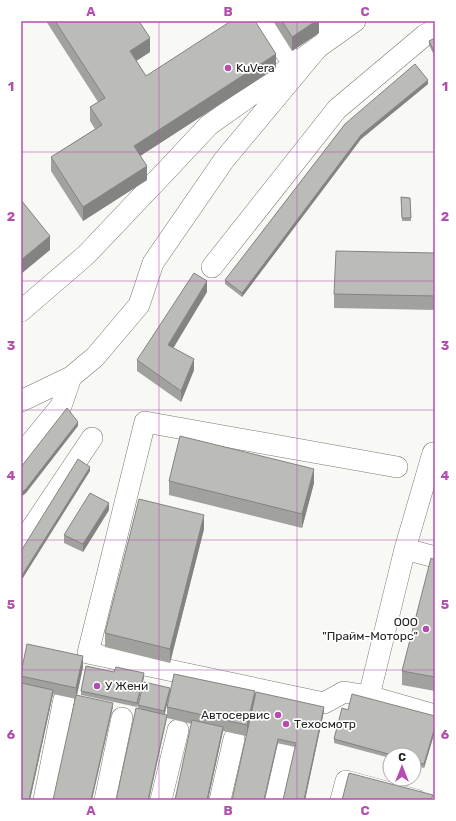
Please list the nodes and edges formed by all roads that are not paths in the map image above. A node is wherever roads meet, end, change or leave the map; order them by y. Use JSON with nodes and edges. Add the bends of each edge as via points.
{"nodes":[{"id":1,"x":263,"y":21,"type":"edge"},
{"id":2,"x":355,"y":21,"type":"edge"},
{"id":3,"x":435,"y":30,"type":"edge"},
{"id":4,"x":324,"y":35,"type":"edge"},
{"id":5,"x":294,"y":64,"type":"junction"},
{"id":6,"x":212,"y":267,"type":"dead end"},
{"id":7,"x":21,"y":311,"type":"edge"},
{"id":8,"x":71,"y":377,"type":"junction"},
{"id":9,"x":21,"y":401,"type":"edge"},
{"id":10,"x":92,"y":438,"type":"dead end"},
{"id":11,"x":435,"y":454,"type":"edge"},
{"id":12,"x":21,"y":455,"type":"edge"},
{"id":13,"x":397,"y":467,"type":"dead end"},
{"id":14,"x":21,"y":544,"type":"edge"},
{"id":15,"x":406,"y":549,"type":"junction"},
{"id":16,"x":435,"y":557,"type":"edge"},
{"id":17,"x":370,"y":696,"type":"junction"},
{"id":18,"x":64,"y":698,"type":"dead end"},
{"id":19,"x":435,"y":715,"type":"edge"},
{"id":20,"x":122,"y":718,"type":"dead end"},
{"id":21,"x":178,"y":730,"type":"dead end"},
{"id":22,"x":234,"y":739,"type":"dead end"},
{"id":23,"x":285,"y":749,"type":"dead end"},
{"id":24,"x":44,"y":800,"type":"edge"},
{"id":25,"x":105,"y":800,"type":"edge"},
{"id":26,"x":162,"y":800,"type":"edge"},
{"id":27,"x":220,"y":800,"type":"edge"},
{"id":28,"x":273,"y":800,"type":"edge"},
{"id":29,"x":341,"y":800,"type":"edge"},
{"id":30,"x":416,"y":800,"type":"edge"}],
"edges":[{"from":1,"to":5,"type":"lane"},
{"from":2,"to":4,"type":"lane"},
{"from":3,"to":6,"type":"lane","via":[[425,35],[337,108]]},
{"from":4,"to":5,"type":"lane"},
{"from":4,"to":8,"type":"lane","via":[[224,160],[153,263],[140,305],[95,357]]},
{"from":5,"to":7,"type":"lane","via":[[209,125],[86,255]]},
{"from":8,"to":9,"type":"lane"},
{"from":8,"to":12,"type":"lane","via":[[61,406]]},
{"from":10,"to":14,"type":"lane"},
{"from":11,"to":15,"type":"lane","via":[[433,453]]},
{"from":13,"to":17,"type":"lane","via":[[146,422],[88,653],[324,703],[341,703],[344,692]]},
{"from":15,"to":16,"type":"lane"},
{"from":15,"to":17,"type":"lane"},
{"from":17,"to":19,"type":"lane"},
{"from":18,"to":24,"type":"lane"},
{"from":20,"to":25,"type":"lane"},
{"from":21,"to":26,"type":"lane"},
{"from":22,"to":27,"type":"lane"},
{"from":23,"to":28,"type":"lane"},
{"from":29,"to":30,"type":"lane","via":[[346,781]]}]}
